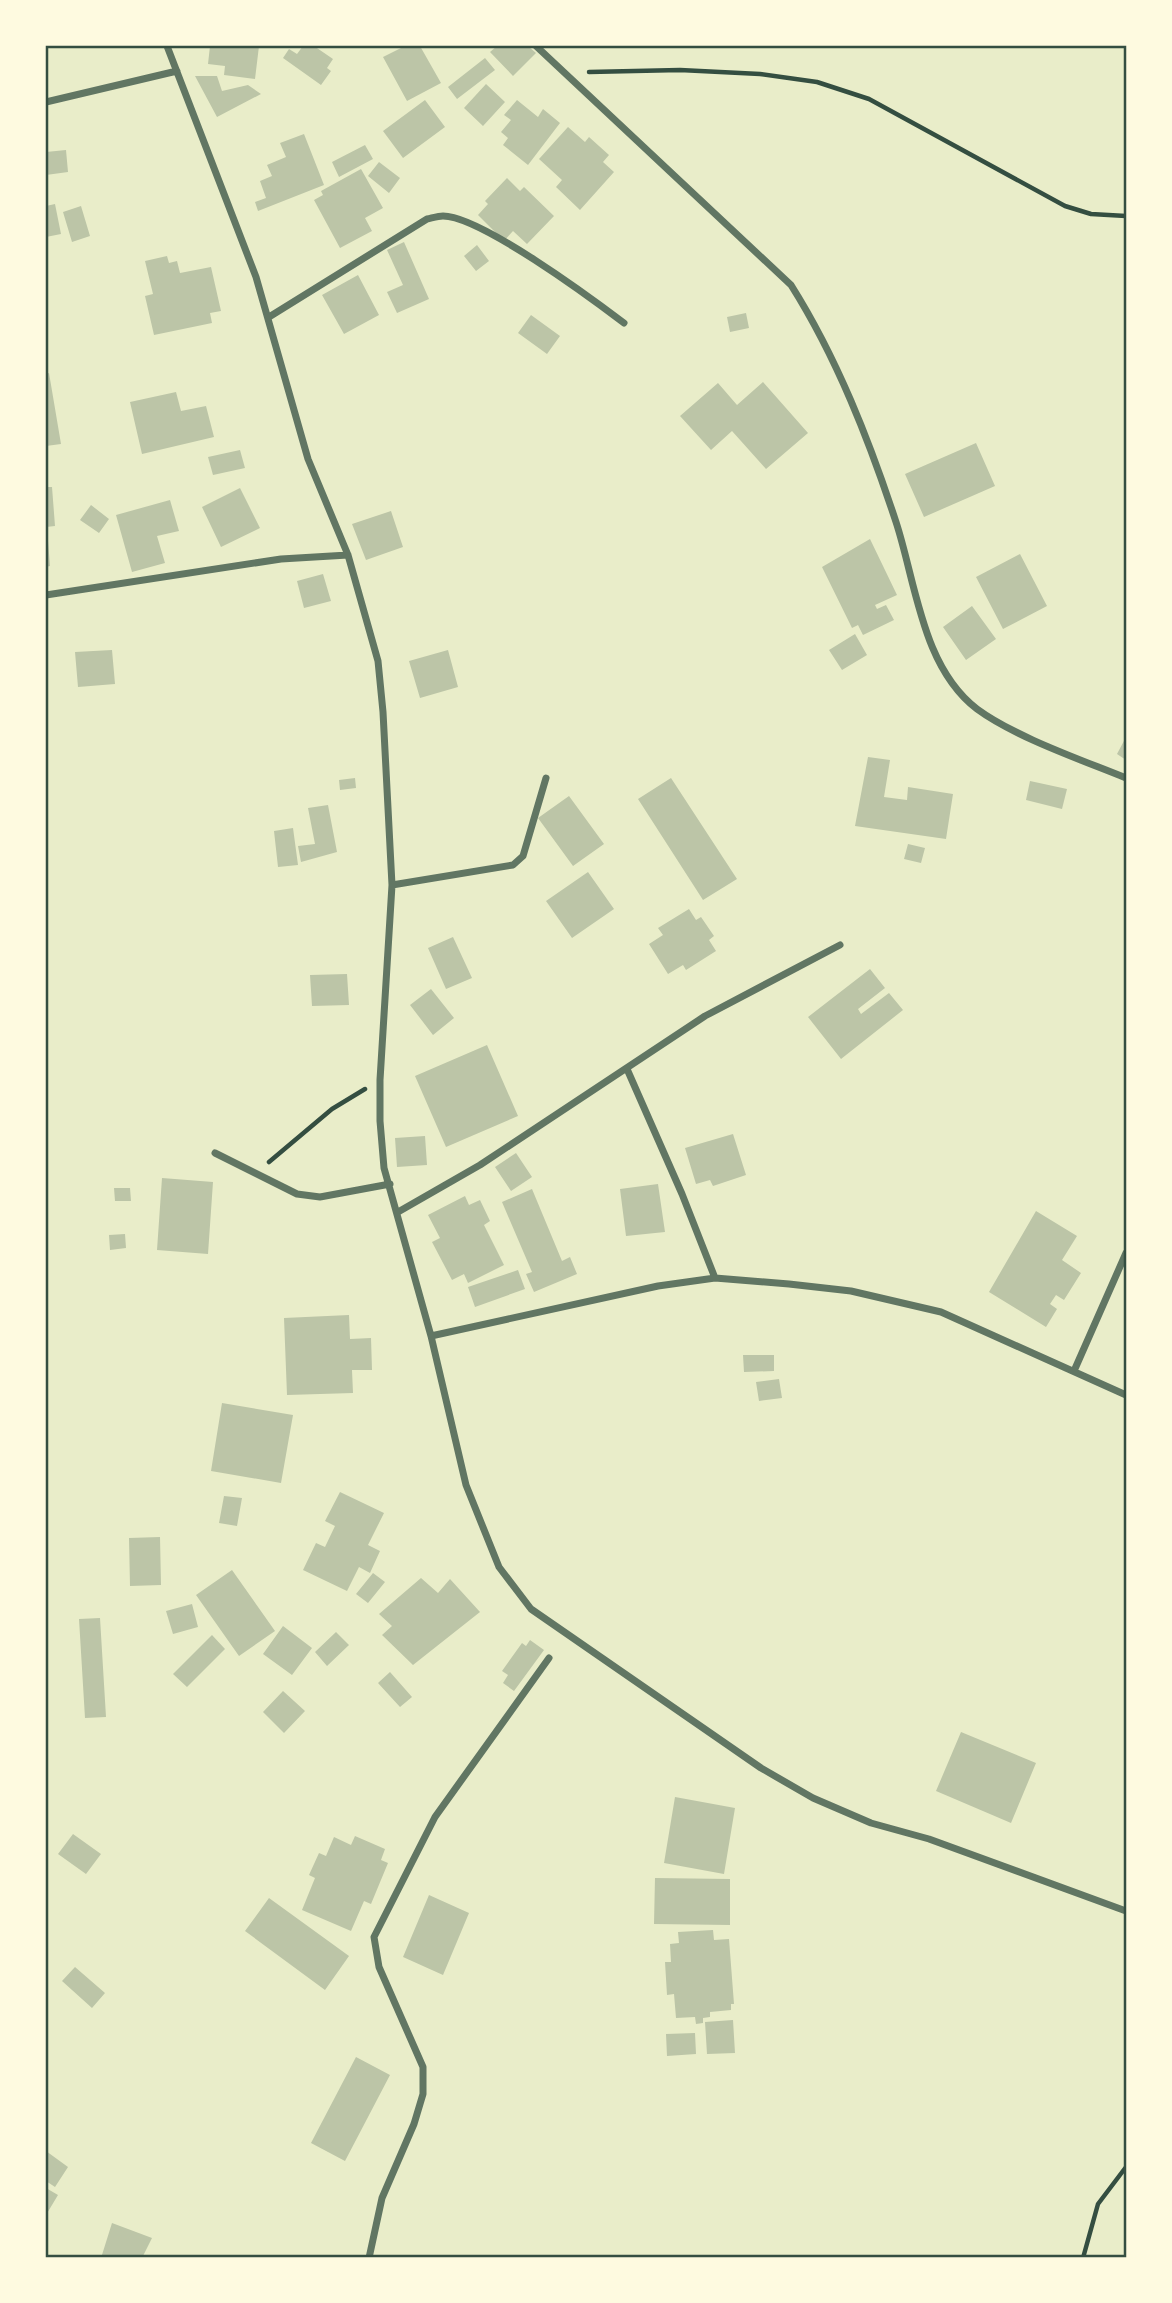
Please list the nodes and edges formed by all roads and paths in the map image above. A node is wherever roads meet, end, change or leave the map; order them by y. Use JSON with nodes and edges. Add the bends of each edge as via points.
{"nodes":[{"id":1,"x":167,"y":46,"type":"edge"},
{"id":2,"x":536,"y":46,"type":"edge"},
{"id":3,"x":177,"y":71,"type":"junction"},
{"id":4,"x":562,"y":73,"type":"junction"},
{"id":5,"x":46,"y":102,"type":"edge"},
{"id":6,"x":1126,"y":216,"type":"edge"},
{"id":7,"x":269,"y":317,"type":"junction"},
{"id":8,"x":624,"y":323,"type":"dead end"},
{"id":9,"x":348,"y":555,"type":"junction"},
{"id":10,"x":46,"y":594,"type":"edge"},
{"id":11,"x":546,"y":778,"type":"dead end"},
{"id":12,"x":1126,"y":778,"type":"edge"},
{"id":13,"x":391,"y":885,"type":"junction"},
{"id":14,"x":840,"y":944,"type":"dead end"},
{"id":15,"x":627,"y":1069,"type":"junction"},
{"id":16,"x":380,"y":1080,"type":"junction"},
{"id":17,"x":215,"y":1153,"type":"dead end"},
{"id":18,"x":254,"y":1175,"type":"junction"},
{"id":19,"x":390,"y":1184,"type":"junction"},
{"id":20,"x":398,"y":1212,"type":"junction"},
{"id":21,"x":1126,"y":1253,"type":"edge"},
{"id":22,"x":715,"y":1278,"type":"junction"},
{"id":23,"x":431,"y":1336,"type":"junction"},
{"id":24,"x":1074,"y":1371,"type":"junction"},
{"id":25,"x":1126,"y":1395,"type":"edge"},
{"id":26,"x":549,"y":1658,"type":"dead end"},
{"id":27,"x":1126,"y":1911,"type":"edge"},
{"id":28,"x":1126,"y":2167,"type":"edge"},
{"id":29,"x":369,"y":2258,"type":"edge"},
{"id":30,"x":1083,"y":2258,"type":"edge"}],
"edges":[{"from":1,"to":3,"type":"street"},
{"from":2,"to":4,"type":"street"},
{"from":3,"to":5,"type":"street"},
{"from":3,"to":7,"type":"street"},
{"from":4,"to":6,"type":"path","via":[[680,70],[817,82],[869,99],[1065,206],[1091,214]]},
{"from":4,"to":12,"type":"street","via":[[791,285],[821,332],[853,408],[896,522],[931,645],[957,688],[976,708],[1001,723]]},
{"from":7,"to":8,"type":"street","via":[[427,219],[444,216],[477,226],[573,285]]},
{"from":7,"to":9,"type":"street","via":[[308,459]]},
{"from":9,"to":10,"type":"street","via":[[281,559]]},
{"from":9,"to":13,"type":"street","via":[[378,661]]},
{"from":11,"to":13,"type":"street","via":[[523,856],[513,865]]},
{"from":13,"to":16,"type":"street"},
{"from":14,"to":15,"type":"street","via":[[705,1016]]},
{"from":15,"to":20,"type":"street","via":[[480,1166]]},
{"from":15,"to":22,"type":"street"},
{"from":16,"to":18,"type":"path","via":[[332,1109]]},
{"from":16,"to":19,"type":"street","via":[[384,1168]]},
{"from":17,"to":18,"type":"street"},
{"from":18,"to":19,"type":"street","via":[[297,1194],[320,1197]]},
{"from":19,"to":20,"type":"street"},
{"from":20,"to":23,"type":"street"},
{"from":21,"to":24,"type":"street"},
{"from":22,"to":23,"type":"street","via":[[658,1286]]},
{"from":22,"to":24,"type":"street","via":[[850,1291],[942,1312]]},
{"from":23,"to":27,"type":"street","via":[[466,1485],[499,1567],[531,1609],[761,1768],[813,1798],[871,1823],[929,1839]]},
{"from":24,"to":25,"type":"street"},
{"from":26,"to":29,"type":"street","via":[[435,1817],[374,1937],[379,1967],[423,2067],[423,2094],[382,2198]]},
{"from":28,"to":30,"type":"path","via":[[1098,2204]]}]}
